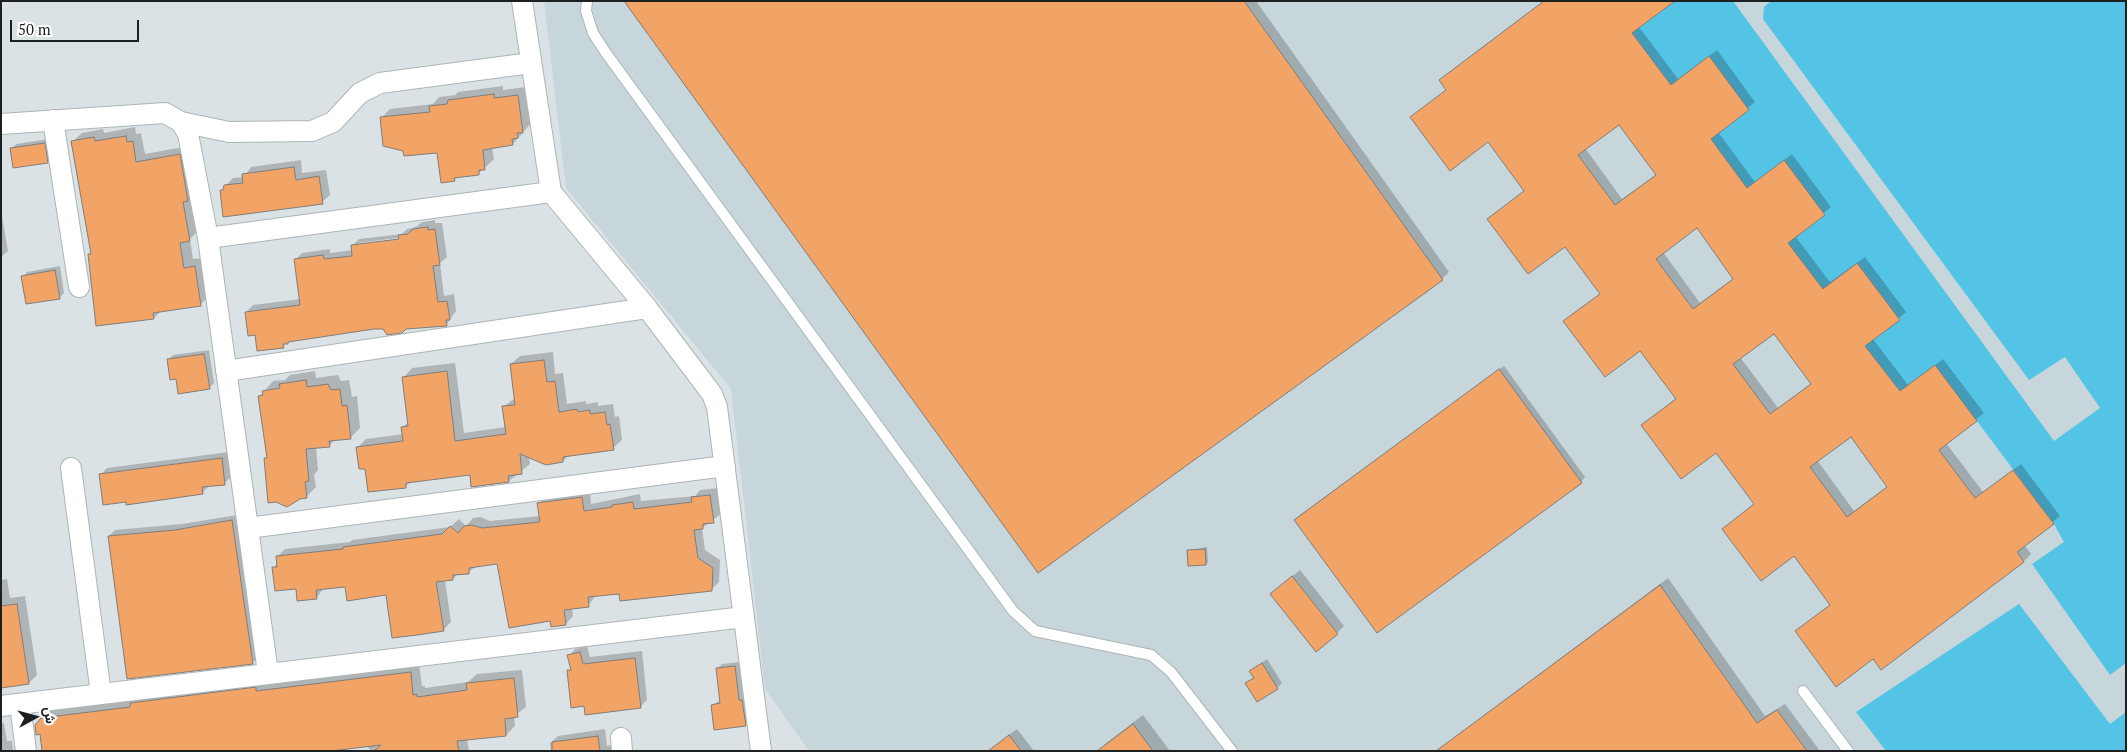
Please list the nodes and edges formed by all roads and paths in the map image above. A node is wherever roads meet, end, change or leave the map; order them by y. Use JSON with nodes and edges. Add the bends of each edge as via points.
{"nodes":[{"id":1,"x":522,"y":1,"type":"edge"},
{"id":2,"x":587,"y":1,"type":"edge"},
{"id":3,"x":531,"y":63,"type":"junction"},
{"id":4,"x":53,"y":120,"type":"junction"},
{"id":5,"x":181,"y":122,"type":"junction"},
{"id":6,"x":1,"y":124,"type":"edge"},
{"id":7,"x":551,"y":192,"type":"junction"},
{"id":8,"x":208,"y":238,"type":"junction"},
{"id":9,"x":79,"y":288,"type":"dead end"},
{"id":10,"x":647,"y":308,"type":"junction"},
{"id":11,"x":226,"y":371,"type":"junction"},
{"id":12,"x":725,"y":466,"type":"junction"},
{"id":13,"x":71,"y":468,"type":"dead end"},
{"id":14,"x":248,"y":528,"type":"junction"},
{"id":15,"x":744,"y":617,"type":"junction"},
{"id":16,"x":268,"y":673,"type":"junction"},
{"id":17,"x":1803,"y":691,"type":"dead end"},
{"id":18,"x":101,"y":694,"type":"junction"},
{"id":19,"x":10,"y":705,"type":"edge"},
{"id":20,"x":26,"y":751,"type":"edge"},
{"id":21,"x":761,"y":751,"type":"edge"},
{"id":22,"x":1232,"y":751,"type":"edge"},
{"id":23,"x":1848,"y":751,"type":"edge"}],
"edges":[{"from":1,"to":3,"type":"street"},
{"from":2,"to":22,"type":"lane","via":[[586,11],[593,33],[606,53],[1013,611],[1035,631],[1150,655],[1171,672]]},
{"from":3,"to":5,"type":"street","via":[[380,83],[360,93],[333,122],[312,131],[229,132]]},
{"from":3,"to":7,"type":"street"},
{"from":4,"to":5,"type":"street","via":[[165,113]]},
{"from":4,"to":6,"type":"street"},
{"from":4,"to":9,"type":"street"},
{"from":5,"to":8,"type":"street","via":[[192,147]]},
{"from":7,"to":8,"type":"street"},
{"from":7,"to":10,"type":"street"},
{"from":8,"to":11,"type":"street"},
{"from":10,"to":11,"type":"street"},
{"from":10,"to":12,"type":"street","via":[[712,394],[717,406]]},
{"from":11,"to":14,"type":"street"},
{"from":12,"to":14,"type":"street"},
{"from":12,"to":15,"type":"street"},
{"from":13,"to":18,"type":"street"},
{"from":14,"to":16,"type":"street"},
{"from":15,"to":16,"type":"street"},
{"from":15,"to":21,"type":"street"},
{"from":16,"to":18,"type":"street"},
{"from":17,"to":23,"type":"lane"},
{"from":18,"to":19,"type":"street"},
{"from":19,"to":20,"type":"street"}]}
